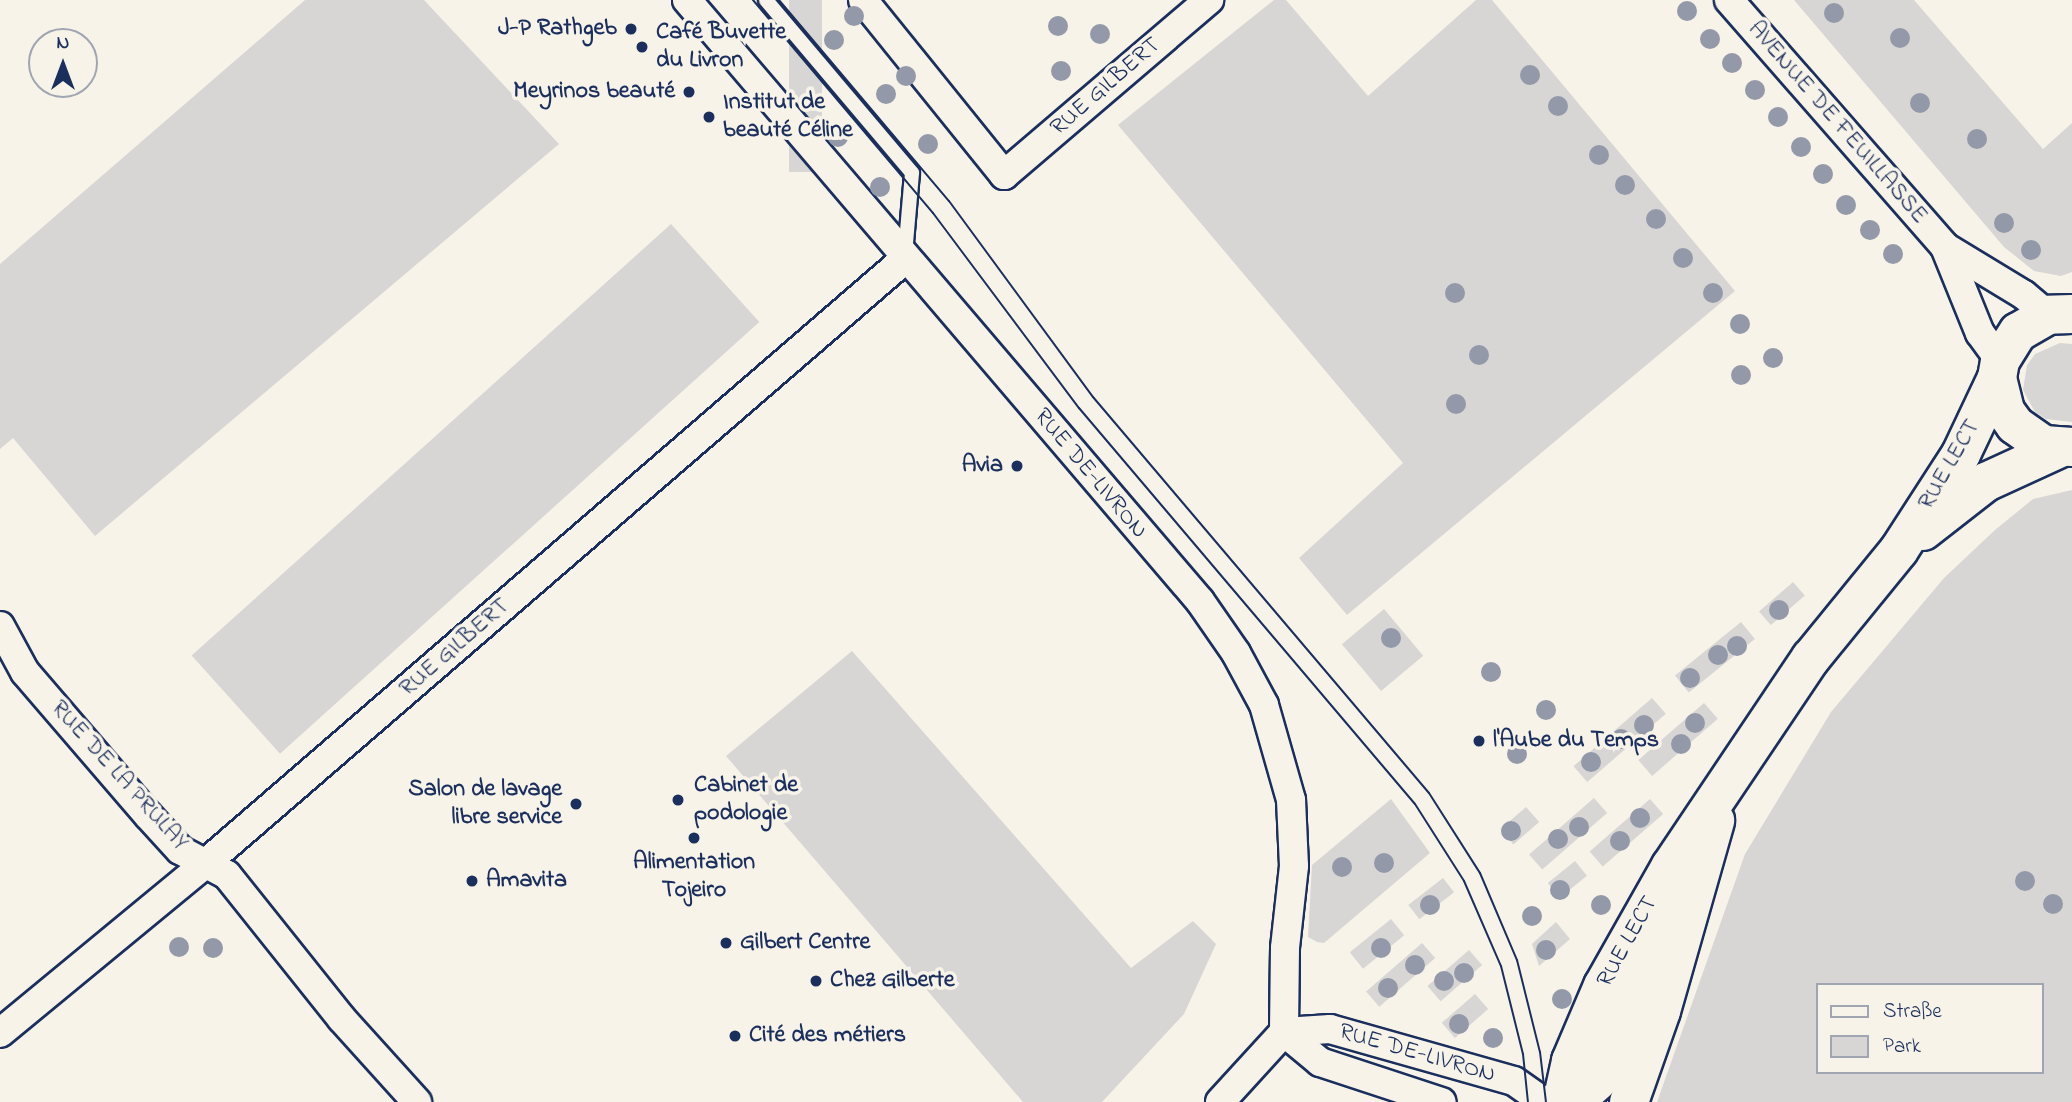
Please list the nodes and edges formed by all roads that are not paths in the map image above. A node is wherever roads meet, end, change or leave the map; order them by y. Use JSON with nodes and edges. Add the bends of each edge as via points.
{"nodes":[{"id":1,"x":688,"y":0,"type":"edge"},
{"id":2,"x":766,"y":0,"type":"edge"},
{"id":3,"x":863,"y":0,"type":"edge"},
{"id":4,"x":1209,"y":0,"type":"edge"},
{"id":5,"x":1729,"y":0,"type":"edge"},
{"id":6,"x":1945,"y":247,"type":"junction"},
{"id":7,"x":905,"y":258,"type":"junction"},
{"id":8,"x":2064,"y":312,"type":"edge"},
{"id":9,"x":1999,"y":370,"type":"junction"},
{"id":10,"x":2067,"y":447,"type":"edge"},
{"id":11,"x":1899,"y":550,"type":"junction"},
{"id":12,"x":0,"y":626,"type":"edge"},
{"id":13,"x":1722,"y":796,"type":"junction"},
{"id":14,"x":206,"y":863,"type":"junction"},
{"id":15,"x":1284,"y":1032,"type":"junction"},
{"id":16,"x":0,"y":1033,"type":"edge"},
{"id":17,"x":1435,"y":1101,"type":"edge"},
{"id":18,"x":417,"y":1102,"type":"edge"},
{"id":19,"x":1220,"y":1102,"type":"edge"},
{"id":20,"x":1544,"y":1102,"type":"edge"},
{"id":21,"x":1562,"y":1102,"type":"edge"},
{"id":22,"x":1574,"y":1102,"type":"edge"},
{"id":23,"x":1629,"y":1102,"type":"edge"}],
"edges":[{"from":1,"to":7,"type":"street","name":"RUE DE-LIVRON"},
{"from":2,"to":7,"type":"lane","via":[[912,173]]},
{"from":3,"to":4,"type":"street","name":"RUE GILBERT","via":[[1004,175]]},
{"from":5,"to":6,"type":"street","name":"AVENUE DE FEUILLASSE"},
{"from":6,"to":8,"type":"street","name":"AVENUE DE FEUILLASSE","via":[[2024,295]]},
{"from":6,"to":9,"type":"street","name":"AVENUE DE FEUILLASSE"},
{"from":7,"to":14,"type":"street","name":"RUE GILBERT"},
{"from":7,"to":15,"type":"street","name":"RUE DE-LIVRON","via":[[1200,601],[1264,705],[1284,765],[1294,828]]},
{"from":8,"to":9,"type":"main road","name":"RUE LECT","via":[[2018,332]]},
{"from":9,"to":10,"type":"main road","via":[[2005,411],[2015,425],[2044,444]]},
{"from":9,"to":11,"type":"main road","name":"RUE LECT","via":[[1961,454]]},
{"from":10,"to":11,"type":"main road","name":"RUE LECT","via":[[1986,482]]},
{"from":11,"to":13,"type":"main road","name":"RUE LECT","via":[[1811,658]]},
{"from":12,"to":14,"type":"street","name":"RUE DE LA PRULAY","via":[[25,672],[148,815],[180,850]]},
{"from":13,"to":21,"type":"main road","name":"RUE LECT","via":[[1671,866],[1602,986],[1570,1061]]},
{"from":13,"to":22,"type":"main road","name":"RUE LECT","via":[[1597,1081]]},
{"from":13,"to":23,"type":"main road","name":"RUE LECT","via":[[1661,1011]]},
{"from":14,"to":16,"type":"street","name":"RUE GILBERT"},
{"from":14,"to":18,"type":"street","name":"RUE DE LA PRULAY","via":[[228,874],[342,1019]]},
{"from":15,"to":17,"type":"street","name":"RUE DE-LIVRON","via":[[1321,1062]]},
{"from":15,"to":19,"type":"street"},
{"from":15,"to":20,"type":"street","name":"RUE DE-LIVRON","via":[[1330,1028],[1514,1081]]}]}
